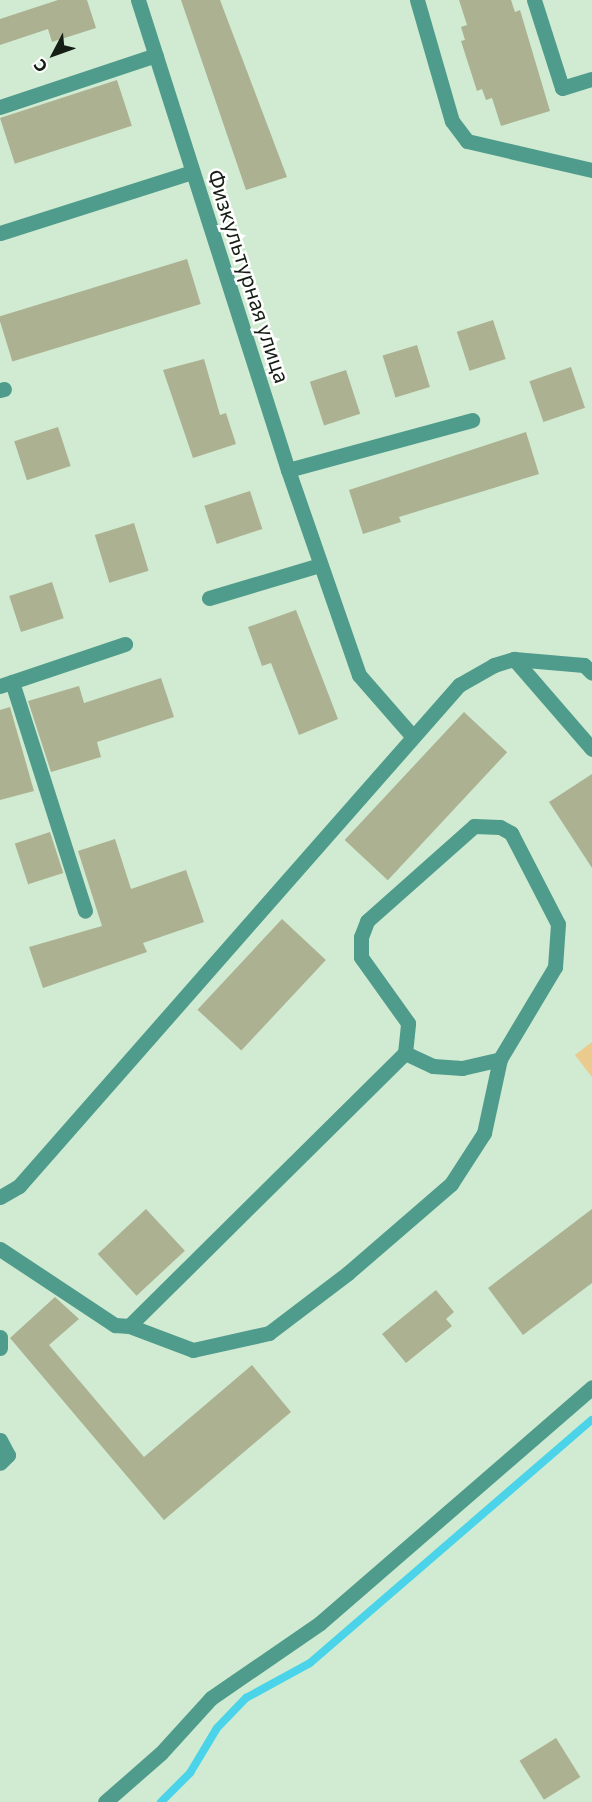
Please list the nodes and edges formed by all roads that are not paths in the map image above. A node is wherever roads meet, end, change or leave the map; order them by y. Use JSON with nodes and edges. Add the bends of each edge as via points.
{"nodes":[{"id":1,"x":138,"y":0,"type":"edge"},
{"id":2,"x":417,"y":0,"type":"edge"},
{"id":3,"x":534,"y":0,"type":"edge"},
{"id":4,"x":156,"y":56,"type":"junction"},
{"id":5,"x":592,"y":79,"type":"edge"},
{"id":6,"x":0,"y":107,"type":"edge"},
{"id":7,"x":592,"y":170,"type":"edge"},
{"id":8,"x":192,"y":172,"type":"junction"},
{"id":9,"x":0,"y":232,"type":"edge"},
{"id":10,"x":472,"y":420,"type":"dead end"},
{"id":11,"x":288,"y":470,"type":"junction"},
{"id":12,"x":320,"y":565,"type":"junction"},
{"id":13,"x":209,"y":598,"type":"dead end"},
{"id":14,"x":125,"y":644,"type":"dead end"},
{"id":15,"x":514,"y":659,"type":"junction"},
{"id":16,"x":592,"y":673,"type":"edge"},
{"id":17,"x":6,"y":684,"type":"edge"},
{"id":18,"x":413,"y":737,"type":"junction"},
{"id":19,"x":592,"y":749,"type":"edge"},
{"id":20,"x":85,"y":911,"type":"dead end"},
{"id":21,"x":405,"y":1053,"type":"junction"},
{"id":22,"x":500,"y":1059,"type":"junction"},
{"id":23,"x":0,"y":1197,"type":"edge"},
{"id":24,"x":0,"y":1249,"type":"edge"},
{"id":25,"x":129,"y":1326,"type":"junction"},
{"id":26,"x":592,"y":1387,"type":"edge"},
{"id":27,"x":0,"y":1440,"type":"edge"},
{"id":28,"x":0,"y":1463,"type":"edge"},
{"id":29,"x":105,"y":1802,"type":"edge"}],
"edges":[{"from":1,"to":4,"type":"street","name":"Физкультурная улица"},
{"from":2,"to":7,"type":"street","via":[[452,122],[467,141]]},
{"from":3,"to":5,"type":"street","via":[[562,88]]},
{"from":4,"to":6,"type":"street"},
{"from":4,"to":8,"type":"street","name":"Физкультурная улица"},
{"from":8,"to":9,"type":"street"},
{"from":8,"to":11,"type":"street","name":"Физкультурная улица"},
{"from":10,"to":11,"type":"street"},
{"from":11,"to":12,"type":"street","name":"Физкультурная улица"},
{"from":12,"to":13,"type":"street"},
{"from":12,"to":18,"type":"street","name":"Физкультурная улица","via":[[359,675]]},
{"from":14,"to":17,"type":"street"},
{"from":15,"to":16,"type":"street","via":[[584,665]]},
{"from":15,"to":18,"type":"street","via":[[494,664],[459,685]]},
{"from":15,"to":19,"type":"street"},
{"from":17,"to":20,"type":"street"},
{"from":18,"to":23,"type":"street","via":[[19,1186]]},
{"from":21,"to":22,"type":"street","via":[[433,1065],[462,1068]]},
{"from":21,"to":22,"type":"street","via":[[408,1023],[361,957],[361,937],[367,921],[474,826],[486,825],[511,833],[558,924],[555,967]]},
{"from":21,"to":25,"type":"street"},
{"from":22,"to":25,"type":"street","via":[[484,1133],[451,1184],[348,1273],[269,1333],[193,1350]]},
{"from":24,"to":25,"type":"street","via":[[115,1325]]},
{"from":26,"to":29,"type":"street","via":[[320,1623],[211,1698],[161,1753]]},
{"from":27,"to":28,"type":"street","via":[[8,1455]]}]}
